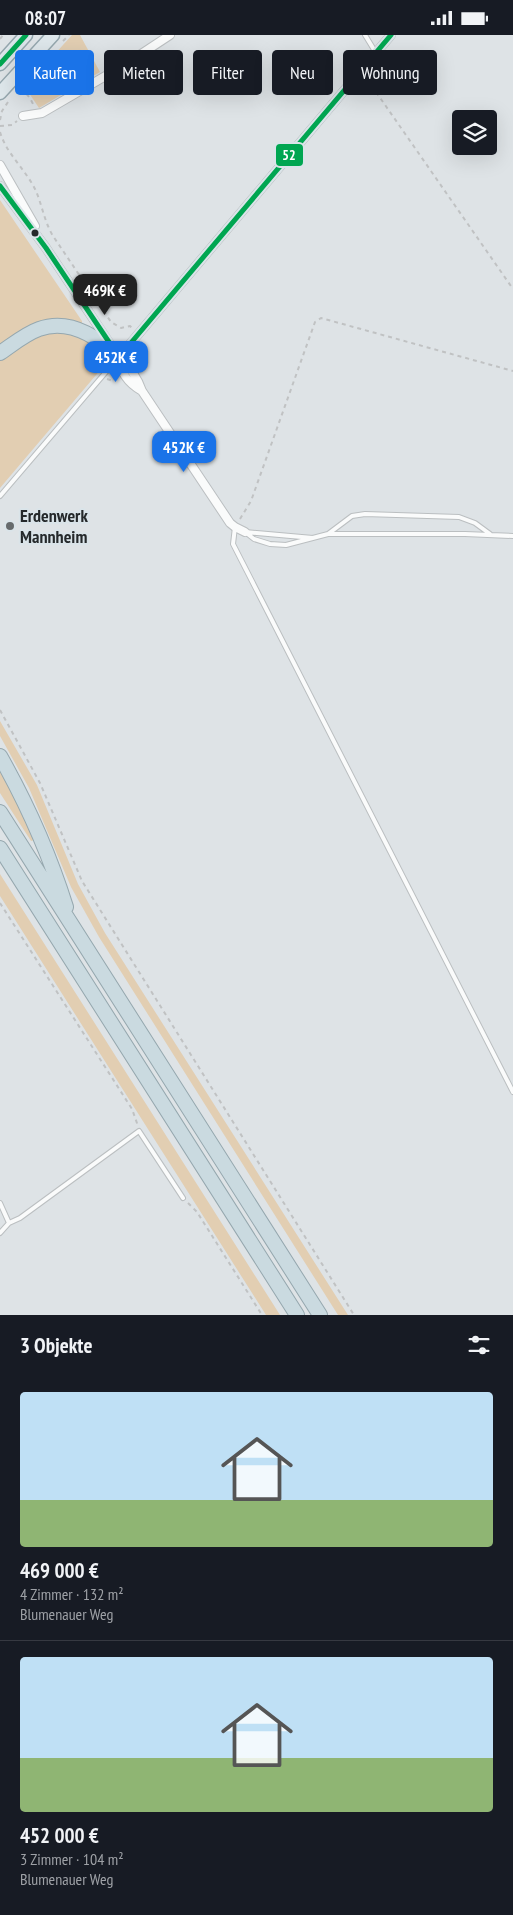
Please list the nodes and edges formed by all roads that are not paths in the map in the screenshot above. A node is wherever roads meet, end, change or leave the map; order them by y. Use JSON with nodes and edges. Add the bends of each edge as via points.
{"nodes":[{"id":1,"x":26,"y":35,"type":"edge"},
{"id":2,"x":170,"y":35,"type":"edge"},
{"id":3,"x":364,"y":35,"type":"edge"},
{"id":4,"x":391,"y":35,"type":"edge"},
{"id":5,"x":58,"y":38,"type":"edge"},
{"id":6,"x":374,"y":50,"type":"edge"},
{"id":7,"x":378,"y":50,"type":"edge"},
{"id":8,"x":0,"y":64,"type":"edge"},
{"id":9,"x":343,"y":92,"type":"edge"},
{"id":10,"x":4,"y":97,"type":"edge"},
{"id":11,"x":23,"y":116,"type":"dead end"},
{"id":12,"x":0,"y":165,"type":"edge"},
{"id":13,"x":0,"y":185,"type":"edge"},
{"id":14,"x":46,"y":248,"type":"junction"},
{"id":15,"x":0,"y":353,"type":"edge"},
{"id":16,"x":119,"y":357,"type":"junction"},
{"id":17,"x":1,"y":495,"type":"edge"},
{"id":18,"x":235,"y":527,"type":"junction"},
{"id":19,"x":245,"y":532,"type":"junction"},
{"id":20,"x":328,"y":534,"type":"junction"},
{"id":21,"x":492,"y":535,"type":"junction"},
{"id":22,"x":513,"y":536,"type":"edge"},
{"id":23,"x":315,"y":538,"type":"junction"},
{"id":24,"x":0,"y":756,"type":"edge"},
{"id":25,"x":0,"y":813,"type":"edge"},
{"id":26,"x":0,"y":848,"type":"edge"},
{"id":27,"x":71,"y":924,"type":"junction"},
{"id":28,"x":513,"y":1092,"type":"edge"},
{"id":29,"x":183,"y":1198,"type":"road end"},
{"id":30,"x":0,"y":1203,"type":"edge"},
{"id":31,"x":10,"y":1223,"type":"junction"},
{"id":32,"x":0,"y":1233,"type":"edge"},
{"id":33,"x":297,"y":1315,"type":"edge"},
{"id":34,"x":320,"y":1315,"type":"edge"}],
"edges":[{"from":1,"to":8,"type":"main road"},
{"from":2,"to":11,"type":"street","via":[[38,114]]},
{"from":3,"to":6,"type":"lane"},
{"from":4,"to":7,"type":"street"},
{"from":5,"to":10,"type":"main road"},
{"from":9,"to":16,"type":"street"},
{"from":12,"to":14,"type":"street"},
{"from":13,"to":14,"type":"street"},
{"from":14,"to":16,"type":"street"},
{"from":15,"to":16,"type":"highway","via":[[31,333],[55,325],[83,331]]},
{"from":16,"to":17,"type":"lane"},
{"from":16,"to":18,"type":"street","via":[[137,377],[142,391]]},
{"from":18,"to":19,"type":"street"},
{"from":18,"to":28,"type":"lane","via":[[233,544]]},
{"from":19,"to":23,"type":"lane"},
{"from":19,"to":23,"type":"lane","via":[[270,544],[286,545]]},
{"from":20,"to":21,"type":"lane"},
{"from":20,"to":21,"type":"lane","via":[[352,516],[365,514],[459,517]]},
{"from":20,"to":23,"type":"lane"},
{"from":21,"to":22,"type":"lane"},
{"from":24,"to":27,"type":"highway","via":[[56,877]]},
{"from":25,"to":27,"type":"highway"},
{"from":26,"to":33,"type":"highway"},
{"from":27,"to":34,"type":"highway"},
{"from":29,"to":31,"type":"lane","via":[[139,1131]]},
{"from":30,"to":31,"type":"lane"},
{"from":31,"to":32,"type":"lane"}]}
